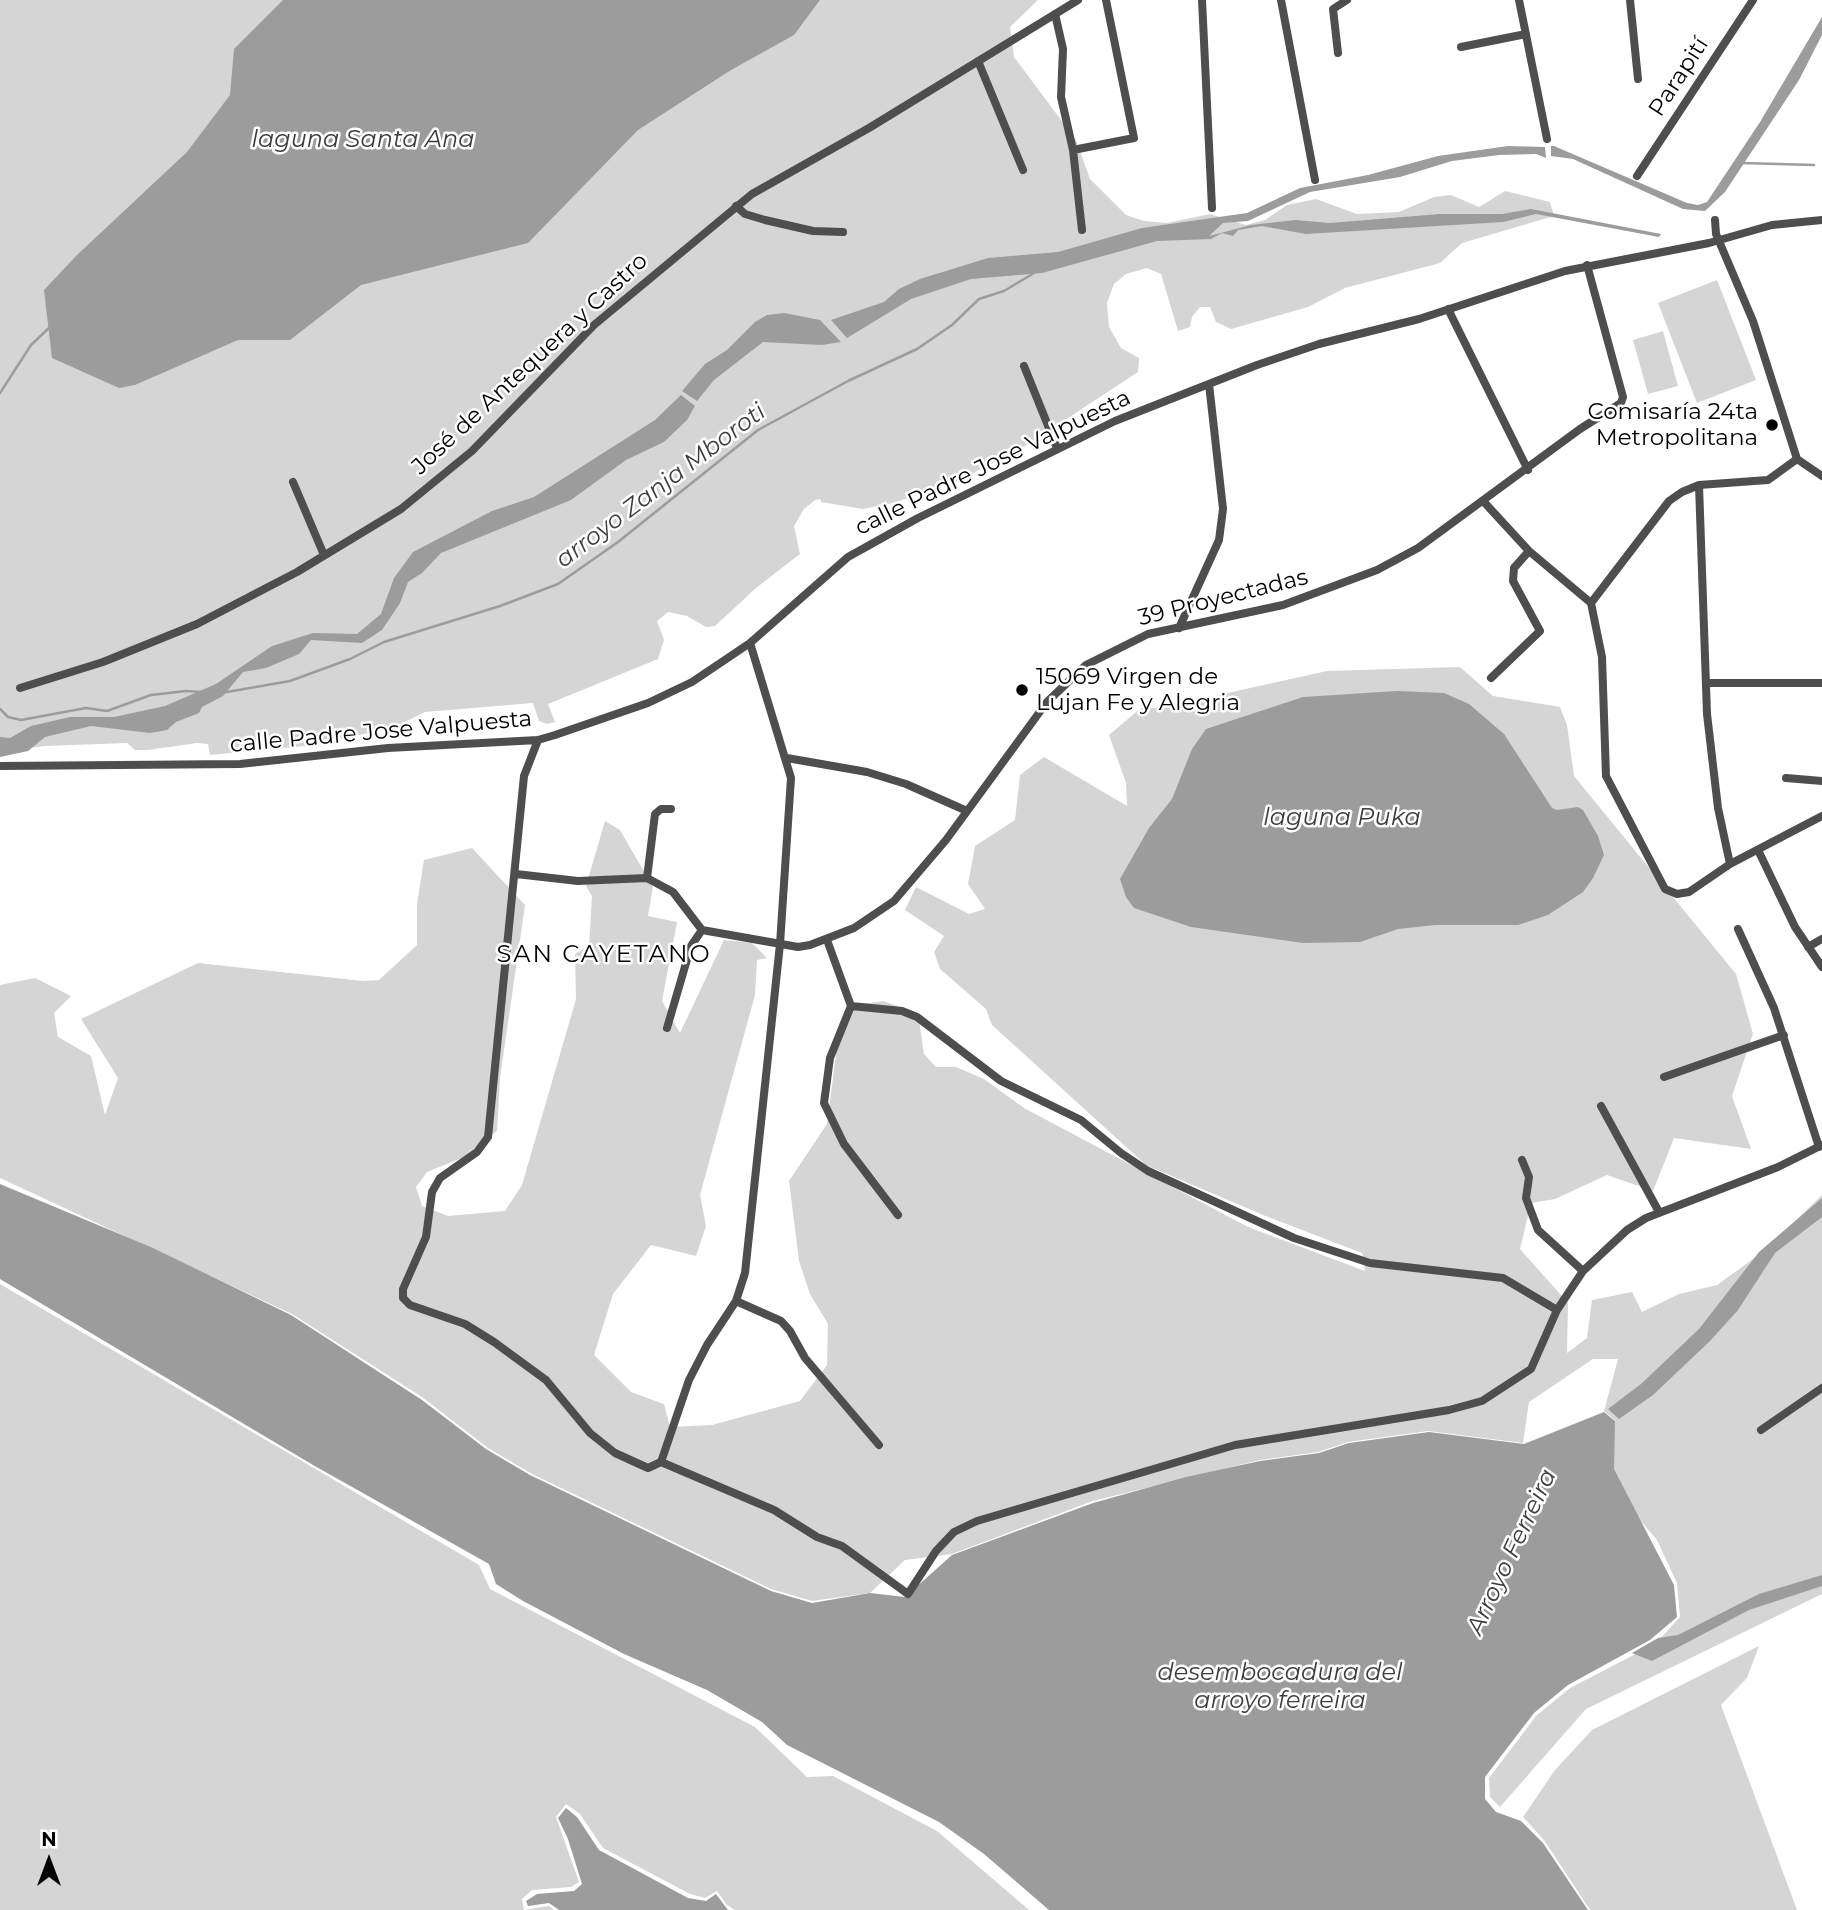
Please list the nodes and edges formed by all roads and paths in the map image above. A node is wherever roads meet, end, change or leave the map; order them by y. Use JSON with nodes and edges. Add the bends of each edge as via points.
{"nodes":[{"id":1,"x":1078,"y":0,"type":"edge"},
{"id":2,"x":1106,"y":0,"type":"edge"},
{"id":3,"x":1202,"y":0,"type":"edge"},
{"id":4,"x":1281,"y":0,"type":"edge"},
{"id":5,"x":1347,"y":0,"type":"edge"},
{"id":6,"x":1519,"y":0,"type":"edge"},
{"id":7,"x":1630,"y":0,"type":"edge"},
{"id":8,"x":1753,"y":0,"type":"edge"},
{"id":9,"x":1055,"y":15,"type":"junction"},
{"id":10,"x":1526,"y":34,"type":"junction"},
{"id":11,"x":1461,"y":47,"type":"dead end"},
{"id":12,"x":1338,"y":53,"type":"dead end"},
{"id":13,"x":978,"y":61,"type":"junction"},
{"id":14,"x":1638,"y":79,"type":"dead end"},
{"id":15,"x":1547,"y":139,"type":"dead end"},
{"id":16,"x":1073,"y":150,"type":"junction"},
{"id":17,"x":1023,"y":170,"type":"dead end"},
{"id":18,"x":1637,"y":176,"type":"dead end"},
{"id":19,"x":1315,"y":180,"type":"dead end"},
{"id":20,"x":736,"y":206,"type":"junction"},
{"id":21,"x":1212,"y":208,"type":"dead end"},
{"id":22,"x":1715,"y":220,"type":"dead end"},
{"id":23,"x":1822,"y":220,"type":"edge"},
{"id":24,"x":1082,"y":230,"type":"dead end"},
{"id":25,"x":843,"y":232,"type":"dead end"},
{"id":26,"x":1719,"y":240,"type":"junction"},
{"id":27,"x":1587,"y":265,"type":"junction"},
{"id":28,"x":1448,"y":309,"type":"junction"},
{"id":29,"x":1024,"y":366,"type":"dead end"},
{"id":30,"x":1209,"y":384,"type":"junction"},
{"id":31,"x":1057,"y":447,"type":"junction"},
{"id":32,"x":1797,"y":458,"type":"junction"},
{"id":33,"x":1528,"y":470,"type":"junction"},
{"id":34,"x":1822,"y":476,"type":"edge"},
{"id":35,"x":293,"y":482,"type":"dead end"},
{"id":36,"x":1699,"y":485,"type":"junction"},
{"id":37,"x":1484,"y":502,"type":"junction"},
{"id":38,"x":1529,"y":551,"type":"junction"},
{"id":39,"x":324,"y":555,"type":"junction"},
{"id":40,"x":1591,"y":603,"type":"junction"},
{"id":41,"x":1179,"y":628,"type":"junction"},
{"id":42,"x":750,"y":643,"type":"junction"},
{"id":43,"x":1491,"y":678,"type":"dead end"},
{"id":44,"x":1706,"y":683,"type":"junction"},
{"id":45,"x":1822,"y":683,"type":"edge"},
{"id":46,"x":20,"y":688,"type":"dead end"},
{"id":47,"x":538,"y":740,"type":"junction"},
{"id":48,"x":787,"y":758,"type":"junction"},
{"id":49,"x":0,"y":766,"type":"edge"},
{"id":50,"x":1786,"y":778,"type":"dead end"},
{"id":51,"x":1822,"y":781,"type":"edge"},
{"id":52,"x":671,"y":808,"type":"dead end"},
{"id":53,"x":967,"y":811,"type":"junction"},
{"id":54,"x":1822,"y":816,"type":"edge"},
{"id":55,"x":1758,"y":850,"type":"junction"},
{"id":56,"x":1730,"y":864,"type":"junction"},
{"id":57,"x":516,"y":874,"type":"junction"},
{"id":58,"x":647,"y":878,"type":"junction"},
{"id":59,"x":1738,"y":929,"type":"dead end"},
{"id":60,"x":702,"y":930,"type":"junction"},
{"id":61,"x":1822,"y":939,"type":"edge"},
{"id":62,"x":827,"y":940,"type":"junction"},
{"id":63,"x":780,"y":944,"type":"junction"},
{"id":64,"x":1808,"y":947,"type":"junction"},
{"id":65,"x":1822,"y":967,"type":"edge"},
{"id":66,"x":851,"y":1006,"type":"junction"},
{"id":67,"x":667,"y":1028,"type":"dead end"},
{"id":68,"x":1784,"y":1035,"type":"junction"},
{"id":69,"x":1664,"y":1077,"type":"dead end"},
{"id":70,"x":1601,"y":1105,"type":"dead end"},
{"id":71,"x":1821,"y":1146,"type":"edge"},
{"id":72,"x":1522,"y":1160,"type":"dead end"},
{"id":73,"x":1659,"y":1212,"type":"junction"},
{"id":74,"x":898,"y":1215,"type":"dead end"},
{"id":75,"x":1583,"y":1271,"type":"junction"},
{"id":76,"x":736,"y":1301,"type":"junction"},
{"id":77,"x":1557,"y":1310,"type":"junction"},
{"id":78,"x":1822,"y":1388,"type":"edge"},
{"id":79,"x":1761,"y":1430,"type":"dead end"},
{"id":80,"x":879,"y":1445,"type":"dead end"},
{"id":81,"x":660,"y":1462,"type":"junction"}],
"edges":[{"from":1,"to":9,"type":"street","name":"José de Antequera y Castro"},
{"from":2,"to":16,"type":"street","via":[[1134,138]]},
{"from":3,"to":21,"type":"street"},
{"from":4,"to":19,"type":"street"},
{"from":5,"to":12,"type":"street","via":[[1333,9]]},
{"from":6,"to":10,"type":"street"},
{"from":7,"to":14,"type":"street"},
{"from":8,"to":18,"type":"street","name":"Parapití"},
{"from":9,"to":13,"type":"street","name":"José de Antequera y Castro"},
{"from":9,"to":16,"type":"street","via":[[1063,48],[1061,97]]},
{"from":10,"to":11,"type":"street"},
{"from":10,"to":15,"type":"street"},
{"from":13,"to":17,"type":"street"},
{"from":13,"to":20,"type":"street","name":"José de Antequera y Castro"},
{"from":16,"to":24,"type":"street"},
{"from":20,"to":25,"type":"street","via":[[765,220],[813,231]]},
{"from":20,"to":39,"type":"street","name":"José de Antequera y Castro","via":[[594,325],[472,451],[401,509]]},
{"from":22,"to":26,"type":"street"},
{"from":23,"to":26,"type":"street","name":"calle Padre Jose Valpuesta","via":[[1772,225]]},
{"from":26,"to":27,"type":"street","name":"calle Padre Jose Valpuesta"},
{"from":26,"to":32,"type":"street","via":[[1754,321]]},
{"from":27,"to":28,"type":"street","name":"calle Padre Jose Valpuesta"},
{"from":27,"to":33,"type":"street","name":"39 Proyectadas","via":[[1623,400]]},
{"from":28,"to":30,"type":"street","name":"calle Padre Jose Valpuesta","via":[[1319,344]]},
{"from":28,"to":33,"type":"street"},
{"from":29,"to":31,"type":"street"},
{"from":30,"to":31,"type":"street","name":"calle Padre Jose Valpuesta"},
{"from":30,"to":41,"type":"street","via":[[1222,516],[1219,540]]},
{"from":31,"to":42,"type":"street","name":"calle Padre Jose Valpuesta","via":[[848,556]]},
{"from":32,"to":34,"type":"street"},
{"from":32,"to":36,"type":"street","via":[[1768,480]]},
{"from":33,"to":37,"type":"street","name":"39 Proyectadas"},
{"from":35,"to":39,"type":"street"},
{"from":36,"to":40,"type":"street","via":[[1669,502]]},
{"from":36,"to":44,"type":"street"},
{"from":37,"to":38,"type":"street"},
{"from":37,"to":41,"type":"street","name":"39 Proyectadas","via":[[1418,548],[1345,584],[1283,605]]},
{"from":38,"to":40,"type":"street"},
{"from":38,"to":43,"type":"street","via":[[1514,568],[1513,581],[1540,631]]},
{"from":39,"to":46,"type":"street","name":"José de Antequera y Castro","via":[[197,624],[103,662]]},
{"from":40,"to":56,"type":"street","via":[[1602,657],[1606,776],[1665,888],[1677,894],[1689,892]]},
{"from":41,"to":53,"type":"street","name":"39 Proyectadas","via":[[1124,645],[1086,665],[1063,684]]},
{"from":42,"to":47,"type":"street","name":"calle Padre Jose Valpuesta","via":[[712,670],[648,703]]},
{"from":42,"to":48,"type":"street"},
{"from":44,"to":45,"type":"street"},
{"from":44,"to":56,"type":"street","via":[[1718,808]]},
{"from":47,"to":49,"type":"street","name":"calle Padre Jose Valpuesta","via":[[375,749],[240,764]]},
{"from":47,"to":57,"type":"street","via":[[524,776]]},
{"from":48,"to":53,"type":"street","via":[[867,772]]},
{"from":48,"to":63,"type":"street","via":[[790,778]]},
{"from":50,"to":51,"type":"street"},
{"from":52,"to":58,"type":"street","via":[[655,814]]},
{"from":53,"to":62,"type":"street","name":"39 Proyectadas","via":[[894,901]]},
{"from":54,"to":55,"type":"street"},
{"from":55,"to":56,"type":"street"},
{"from":55,"to":64,"type":"street"},
{"from":57,"to":58,"type":"street","via":[[578,881]]},
{"from":57,"to":81,"type":"street","via":[[488,1136],[477,1152],[440,1178],[432,1192],[422,1251],[403,1298],[410,1305],[465,1324],[546,1380],[590,1433],[615,1453],[649,1468]]},
{"from":58,"to":60,"type":"street","via":[[673,892]]},
{"from":59,"to":68,"type":"street"},
{"from":60,"to":63,"type":"street","name":"39 Proyectadas"},
{"from":60,"to":67,"type":"street","via":[[691,946]]},
{"from":61,"to":64,"type":"street"},
{"from":62,"to":63,"type":"street","name":"39 Proyectadas","via":[[798,947]]},
{"from":62,"to":66,"type":"street"},
{"from":63,"to":76,"type":"street","via":[[744,1273]]},
{"from":64,"to":65,"type":"street"},
{"from":66,"to":74,"type":"street","via":[[830,1058],[824,1103],[849,1153]]},
{"from":66,"to":77,"type":"street","via":[[917,1017],[1000,1081],[1081,1120],[1139,1166],[1294,1238],[1370,1264],[1503,1278]]},
{"from":68,"to":69,"type":"street"},
{"from":68,"to":71,"type":"street"},
{"from":70,"to":73,"type":"street"},
{"from":71,"to":73,"type":"street"},
{"from":72,"to":75,"type":"street","via":[[1529,1177],[1526,1198],[1538,1230]]},
{"from":73,"to":75,"type":"street","via":[[1627,1230]]},
{"from":75,"to":77,"type":"street"},
{"from":76,"to":80,"type":"street","via":[[781,1321],[805,1358]]},
{"from":76,"to":81,"type":"street","via":[[689,1380]]},
{"from":77,"to":81,"type":"street","via":[[1531,1368],[1482,1401],[1236,1444],[977,1521],[954,1532],[936,1551],[908,1594],[842,1546],[817,1537],[774,1510]]},
{"from":78,"to":79,"type":"street"}]}
